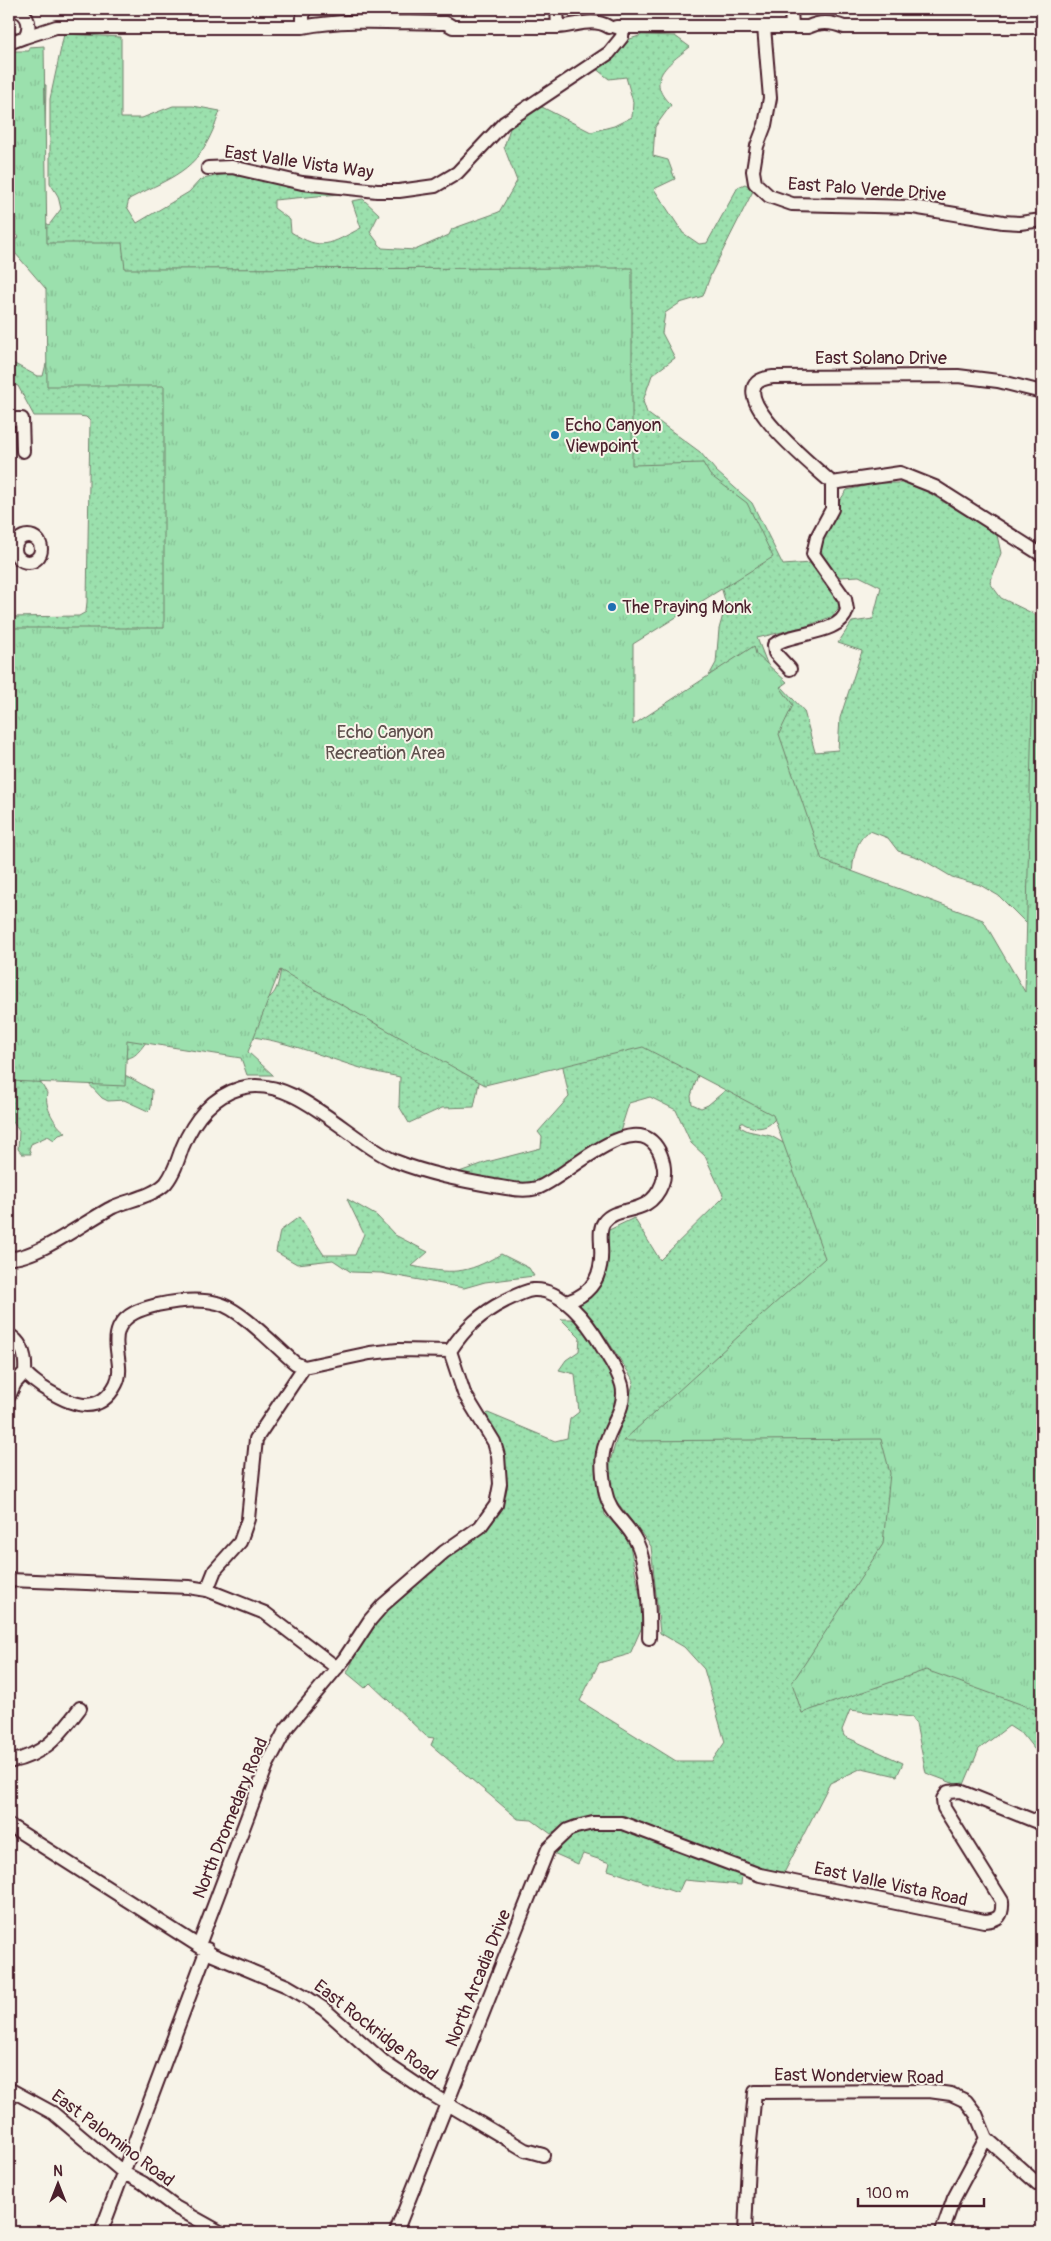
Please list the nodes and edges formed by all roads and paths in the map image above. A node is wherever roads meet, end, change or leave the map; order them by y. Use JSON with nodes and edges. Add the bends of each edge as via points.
{"nodes":[{"id":1,"x":9,"y":9,"type":"edge"},
{"id":2,"x":303,"y":9,"type":"edge"},
{"id":3,"x":557,"y":9,"type":"edge"},
{"id":4,"x":791,"y":9,"type":"edge"},
{"id":5,"x":22,"y":13,"type":"junction"},
{"id":6,"x":564,"y":26,"type":"junction"},
{"id":7,"x":792,"y":26,"type":"junction"},
{"id":8,"x":56,"y":27,"type":"junction"},
{"id":9,"x":303,"y":27,"type":"junction"},
{"id":10,"x":623,"y":27,"type":"junction"},
{"id":11,"x":764,"y":27,"type":"junction"},
{"id":12,"x":1042,"y":27,"type":"edge"},
{"id":13,"x":25,"y":38,"type":"junction"},
{"id":14,"x":9,"y":43,"type":"edge"},
{"id":15,"x":208,"y":168,"type":"dead end"},
{"id":16,"x":1042,"y":220,"type":"edge"},
{"id":17,"x":1042,"y":392,"type":"edge"},
{"id":18,"x":9,"y":419,"type":"edge"},
{"id":19,"x":23,"y":451,"type":"dead end"},
{"id":20,"x":832,"y":483,"type":"junction"},
{"id":21,"x":1042,"y":556,"type":"edge"},
{"id":22,"x":790,"y":669,"type":"dead end"},
{"id":23,"x":9,"y":1258,"type":"edge"},
{"id":24,"x":567,"y":1302,"type":"junction"},
{"id":25,"x":9,"y":1335,"type":"edge"},
{"id":26,"x":450,"y":1351,"type":"junction"},
{"id":27,"x":304,"y":1367,"type":"junction"},
{"id":28,"x":25,"y":1372,"type":"junction"},
{"id":29,"x":9,"y":1396,"type":"edge"},
{"id":30,"x":9,"y":1580,"type":"edge"},
{"id":31,"x":207,"y":1590,"type":"junction"},
{"id":32,"x":649,"y":1638,"type":"dead end"},
{"id":33,"x":337,"y":1668,"type":"junction"},
{"id":34,"x":80,"y":1708,"type":"dead end"},
{"id":35,"x":9,"y":1762,"type":"edge"},
{"id":36,"x":1042,"y":1824,"type":"edge"},
{"id":37,"x":9,"y":1825,"type":"edge"},
{"id":38,"x":548,"y":1849,"type":"joint"},
{"id":39,"x":203,"y":1947,"type":"junction"},
{"id":40,"x":9,"y":2089,"type":"edge"},
{"id":41,"x":446,"y":2104,"type":"junction"},
{"id":42,"x":986,"y":2138,"type":"junction"},
{"id":43,"x":543,"y":2155,"type":"dead end"},
{"id":44,"x":124,"y":2173,"type":"junction"},
{"id":45,"x":1042,"y":2184,"type":"edge"},
{"id":46,"x":101,"y":2232,"type":"edge"},
{"id":47,"x":220,"y":2232,"type":"edge"},
{"id":48,"x":396,"y":2232,"type":"edge"},
{"id":49,"x":745,"y":2232,"type":"edge"},
{"id":50,"x":942,"y":2232,"type":"edge"}],
"edges":[{"from":1,"to":5,"type":"street"},
{"from":2,"to":9,"type":"street"},
{"from":3,"to":6,"type":"street"},
{"from":4,"to":7,"type":"street"},
{"from":5,"to":8,"type":"street"},
{"from":5,"to":13,"type":"street","via":[[29,26]]},
{"from":6,"to":9,"type":"street","via":[[453,27],[446,24],[366,27],[319,24]]},
{"from":6,"to":10,"type":"street","via":[[578,31]]},
{"from":7,"to":11,"type":"street"},
{"from":7,"to":12,"type":"street","via":[[834,23],[844,26]]},
{"from":8,"to":9,"type":"street"},
{"from":8,"to":13,"type":"street"},
{"from":10,"to":11,"type":"street"},
{"from":10,"to":15,"type":"street","name":"East Valle Vista Way","via":[[622,37],[609,53],[504,123],[457,174],[435,186],[377,191],[302,183],[232,168]]},
{"from":11,"to":16,"type":"street","name":"East Palo Verde Drive","via":[[770,98],[753,171],[755,183],[769,196],[792,204],[913,206],[1002,222]]},
{"from":13,"to":14,"type":"street"},
{"from":17,"to":20,"type":"street","name":"East Solano Drive","via":[[998,381],[958,376],[773,377],[757,380],[752,388],[752,397],[762,415]]},
{"from":18,"to":19,"type":"street","via":[[22,419]]},
{"from":20,"to":21,"type":"street","via":[[900,473],[935,487]]},
{"from":20,"to":22,"type":"street","via":[[832,509],[817,537],[813,554],[845,599],[847,610],[840,622],[782,639],[774,645],[775,653]]},
{"from":23,"to":24,"type":"street","via":[[50,1244],[112,1208],[161,1188],[175,1168],[196,1119],[217,1100],[239,1088],[269,1086],[288,1093],[340,1124],[368,1147],[395,1161],[440,1177],[522,1190],[548,1184],[615,1139],[634,1137],[651,1142],[659,1150],[664,1166],[658,1194],[650,1202],[609,1217],[602,1224],[600,1272],[596,1281],[584,1294]]},
{"from":24,"to":26,"type":"street","via":[[533,1290],[510,1298],[476,1318]]},
{"from":24,"to":32,"type":"street","via":[[588,1324],[623,1386],[619,1413],[603,1451],[603,1478],[610,1508],[637,1543],[650,1617]]},
{"from":25,"to":28,"type":"street","via":[[21,1346]]},
{"from":26,"to":27,"type":"street","via":[[370,1353]]},
{"from":26,"to":33,"type":"street","name":"North Dromedary Road","via":[[464,1393],[494,1442],[500,1484],[496,1505],[480,1527],[444,1552],[383,1605]]},
{"from":27,"to":28,"type":"street","via":[[295,1363],[232,1309],[217,1302],[179,1300],[138,1310],[120,1327],[116,1338],[118,1381],[104,1399],[85,1406],[72,1403],[54,1396]]},
{"from":27,"to":31,"type":"street","via":[[256,1439],[248,1519],[240,1542],[216,1570]]},
{"from":28,"to":29,"type":"street"},
{"from":30,"to":31,"type":"street"},
{"from":31,"to":33,"type":"street","via":[[266,1613]]},
{"from":33,"to":39,"type":"street","name":"North Dromedary Road","via":[[286,1729],[275,1748]]},
{"from":34,"to":35,"type":"street","via":[[45,1749],[33,1756]]},
{"from":36,"to":38,"type":"street","name":"East Valle Vista Road","via":[[960,1791],[948,1792],[944,1799],[944,1808],[1002,1901],[1003,1913],[993,1920],[956,1916],[760,1875],[622,1824],[593,1823],[576,1827],[568,1830]]},
{"from":37,"to":39,"type":"street","name":"East Rockridge Road"},
{"from":38,"to":41,"type":"street","name":"North Arcadia Drive"},
{"from":39,"to":41,"type":"street","name":"East Rockridge Road","via":[[231,1964],[306,1997],[385,2063]]},
{"from":39,"to":44,"type":"street","name":"North Dromedary Road"},
{"from":40,"to":44,"type":"street","name":"East Palomino Road","via":[[53,2113]]},
{"from":41,"to":43,"type":"street","name":"East Rockridge Road","via":[[524,2150]]},
{"from":41,"to":48,"type":"street","name":"North Arcadia Drive"},
{"from":42,"to":45,"type":"street","name":"East Wonderview Road","via":[[1038,2184]]},
{"from":42,"to":49,"type":"street","name":"East Wonderview Road","via":[[976,2114],[966,2101],[951,2094],[929,2091],[755,2092]]},
{"from":42,"to":50,"type":"street","via":[[954,2198]]},
{"from":44,"to":46,"type":"street","name":"North Dromedary Road"},
{"from":44,"to":47,"type":"street","name":"East Palomino Road"}]}
